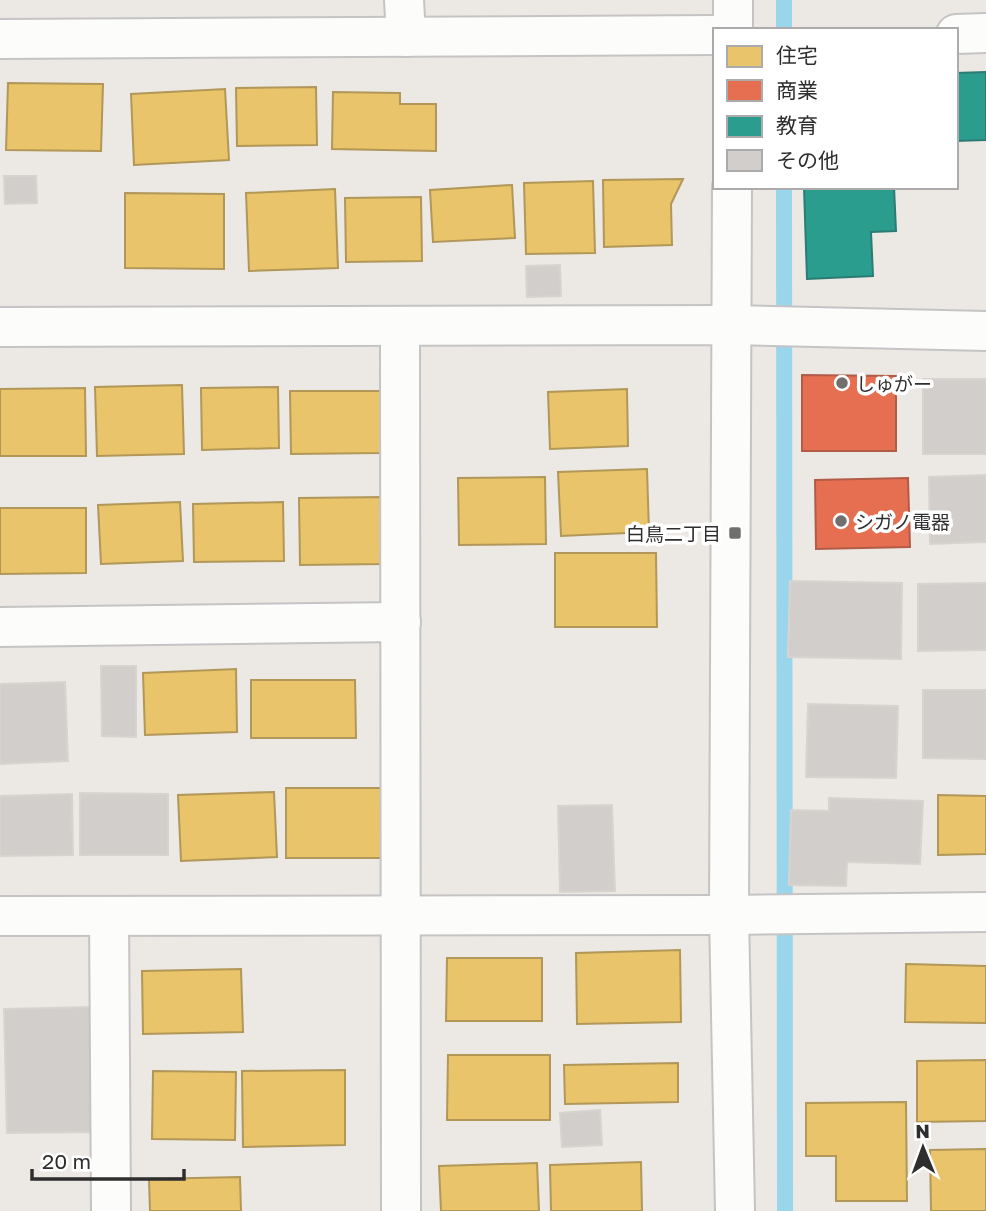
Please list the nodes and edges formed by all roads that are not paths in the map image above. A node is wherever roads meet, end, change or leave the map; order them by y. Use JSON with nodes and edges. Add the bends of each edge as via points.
{"nodes":[{"id":1,"x":733,"y":0,"type":"edge"},
{"id":2,"x":405,"y":19,"type":"edge"},
{"id":3,"x":733,"y":28,"type":"edge"},
{"id":4,"x":986,"y":33,"type":"edge"},
{"id":5,"x":958,"y":34,"type":"edge"},
{"id":6,"x":713,"y":35,"type":"edge"},
{"id":7,"x":0,"y":39,"type":"edge"},
{"id":8,"x":733,"y":189,"type":"edge"},
{"id":9,"x":767,"y":325,"type":"junction"},
{"id":10,"x":400,"y":326,"type":"junction"},
{"id":11,"x":0,"y":327,"type":"edge"},
{"id":12,"x":986,"y":331,"type":"edge"},
{"id":13,"x":401,"y":622,"type":"junction"},
{"id":14,"x":0,"y":627,"type":"edge"},
{"id":15,"x":986,"y":912,"type":"edge"},
{"id":16,"x":401,"y":915,"type":"junction"},
{"id":17,"x":746,"y":915,"type":"junction"},
{"id":18,"x":0,"y":916,"type":"edge"},
{"id":19,"x":109,"y":916,"type":"junction"},
{"id":20,"x":111,"y":1211,"type":"edge"},
{"id":21,"x":401,"y":1211,"type":"edge"},
{"id":22,"x":735,"y":1211,"type":"edge"}],
"edges":[{"from":1,"to":3,"type":"street"},
{"from":2,"to":6,"type":"street"},
{"from":2,"to":7,"type":"street"},
{"from":4,"to":5,"type":"street"},
{"from":8,"to":9,"type":"street"},
{"from":9,"to":10,"type":"street"},
{"from":9,"to":12,"type":"street"},
{"from":9,"to":17,"type":"street"},
{"from":10,"to":11,"type":"street"},
{"from":10,"to":13,"type":"street"},
{"from":13,"to":14,"type":"street"},
{"from":13,"to":16,"type":"street"},
{"from":15,"to":17,"type":"street"},
{"from":16,"to":17,"type":"street"},
{"from":16,"to":19,"type":"street"},
{"from":16,"to":21,"type":"street"},
{"from":17,"to":22,"type":"street"},
{"from":18,"to":19,"type":"street"},
{"from":19,"to":20,"type":"street"}]}
